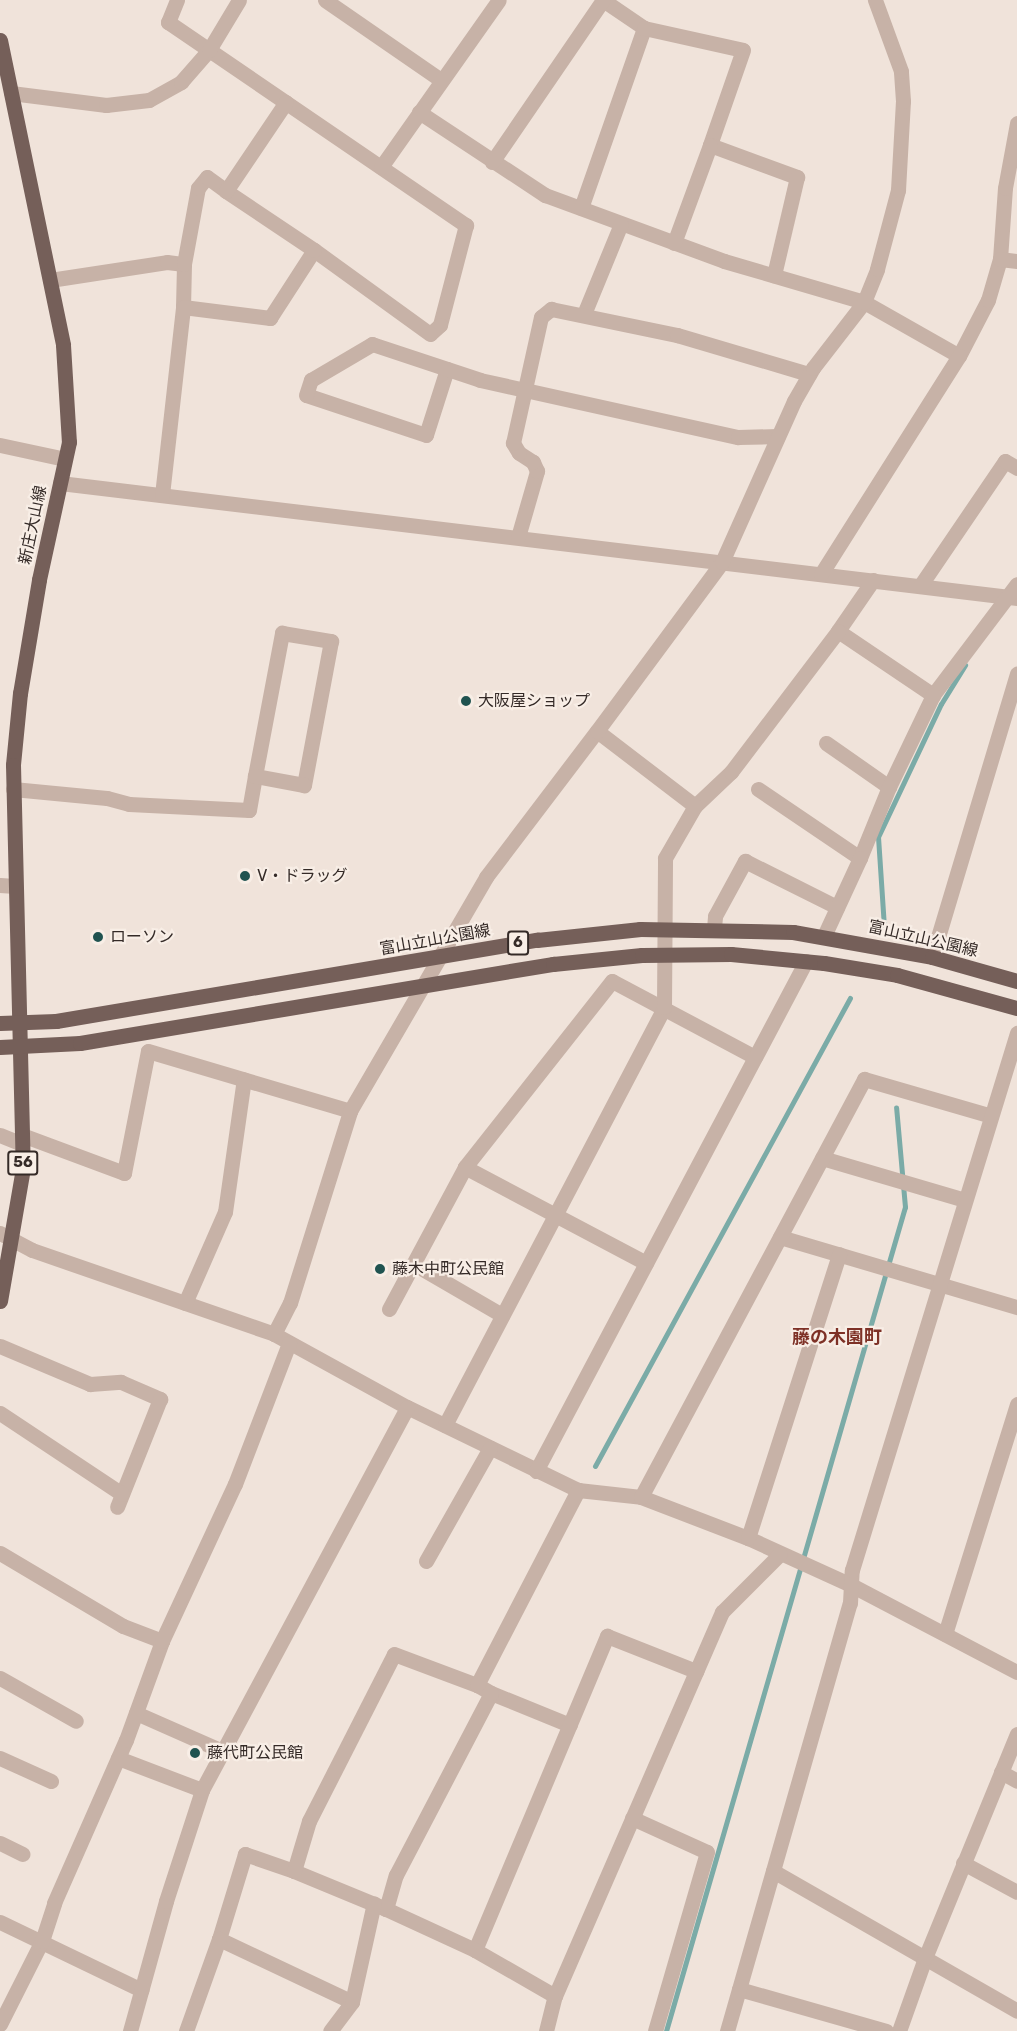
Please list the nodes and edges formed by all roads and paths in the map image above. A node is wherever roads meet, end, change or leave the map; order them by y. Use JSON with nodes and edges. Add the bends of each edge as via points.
{"nodes":[{"id":1,"x":177,"y":0,"type":"edge"},
{"id":2,"x":239,"y":0,"type":"edge"},
{"id":3,"x":325,"y":0,"type":"edge"},
{"id":4,"x":499,"y":0,"type":"edge"},
{"id":5,"x":603,"y":0,"type":"edge"},
{"id":6,"x":875,"y":0,"type":"edge"},
{"id":7,"x":644,"y":28,"type":"junction"},
{"id":8,"x":1,"y":45,"type":"edge"},
{"id":9,"x":209,"y":50,"type":"junction"},
{"id":10,"x":441,"y":80,"type":"junction"},
{"id":11,"x":11,"y":93,"type":"junction"},
{"id":12,"x":286,"y":102,"type":"junction"},
{"id":13,"x":419,"y":112,"type":"junction"},
{"id":14,"x":1017,"y":123,"type":"edge"},
{"id":15,"x":710,"y":145,"type":"junction"},
{"id":16,"x":492,"y":162,"type":"junction"},
{"id":17,"x":381,"y":167,"type":"junction"},
{"id":18,"x":226,"y":191,"type":"junction"},
{"id":19,"x":581,"y":208,"type":"junction"},
{"id":20,"x":621,"y":224,"type":"junction"},
{"id":21,"x":675,"y":243,"type":"junction"},
{"id":22,"x":314,"y":250,"type":"junction"},
{"id":23,"x":1000,"y":259,"type":"junction"},
{"id":24,"x":1017,"y":261,"type":"edge"},
{"id":25,"x":184,"y":264,"type":"junction"},
{"id":26,"x":774,"y":275,"type":"junction"},
{"id":27,"x":50,"y":280,"type":"junction"},
{"id":28,"x":864,"y":302,"type":"junction"},
{"id":29,"x":183,"y":307,"type":"junction"},
{"id":30,"x":584,"y":314,"type":"junction"},
{"id":31,"x":958,"y":356,"type":"junction"},
{"id":32,"x":447,"y":369,"type":"junction"},
{"id":33,"x":809,"y":374,"type":"junction"},
{"id":34,"x":525,"y":390,"type":"junction"},
{"id":35,"x":778,"y":436,"type":"junction"},
{"id":36,"x":0,"y":444,"type":"edge"},
{"id":37,"x":65,"y":459,"type":"junction"},
{"id":38,"x":1017,"y":468,"type":"edge"},
{"id":39,"x":60,"y":483,"type":"junction"},
{"id":40,"x":162,"y":495,"type":"junction"},
{"id":41,"x":518,"y":537,"type":"junction"},
{"id":42,"x":722,"y":562,"type":"junction"},
{"id":43,"x":821,"y":574,"type":"junction"},
{"id":44,"x":873,"y":580,"type":"junction"},
{"id":45,"x":920,"y":586,"type":"junction"},
{"id":46,"x":1014,"y":593,"type":"edge"},
{"id":47,"x":838,"y":631,"type":"junction"},
{"id":48,"x":1017,"y":674,"type":"edge"},
{"id":49,"x":933,"y":695,"type":"junction"},
{"id":50,"x":597,"y":731,"type":"junction"},
{"id":51,"x":826,"y":743,"type":"dead end"},
{"id":52,"x":255,"y":776,"type":"junction"},
{"id":53,"x":889,"y":787,"type":"junction"},
{"id":54,"x":14,"y":789,"type":"junction"},
{"id":55,"x":758,"y":789,"type":"dead end"},
{"id":56,"x":695,"y":806,"type":"junction"},
{"id":57,"x":860,"y":858,"type":"junction"},
{"id":58,"x":7,"y":885,"type":"edge"},
{"id":59,"x":837,"y":907,"type":"junction"},
{"id":60,"x":666,"y":928,"type":"junction"},
{"id":61,"x":714,"y":928,"type":"junction"},
{"id":62,"x":824,"y":936,"type":"junction"},
{"id":63,"x":665,"y":954,"type":"junction"},
{"id":64,"x":442,"y":957,"type":"junction"},
{"id":65,"x":932,"y":957,"type":"junction"},
{"id":66,"x":806,"y":961,"type":"junction"},
{"id":67,"x":1017,"y":981,"type":"edge"},
{"id":68,"x":425,"y":984,"type":"junction"},
{"id":69,"x":664,"y":1007,"type":"junction"},
{"id":70,"x":1017,"y":1008,"type":"edge"},
{"id":71,"x":0,"y":1023,"type":"edge"},
{"id":72,"x":20,"y":1023,"type":"junction"},
{"id":73,"x":1017,"y":1033,"type":"edge"},
{"id":74,"x":0,"y":1047,"type":"edge"},
{"id":75,"x":20,"y":1047,"type":"junction"},
{"id":76,"x":755,"y":1057,"type":"junction"},
{"id":77,"x":244,"y":1079,"type":"junction"},
{"id":78,"x":350,"y":1112,"type":"junction"},
{"id":79,"x":991,"y":1116,"type":"junction"},
{"id":80,"x":0,"y":1135,"type":"edge"},
{"id":81,"x":22,"y":1139,"type":"junction"},
{"id":82,"x":822,"y":1158,"type":"junction"},
{"id":83,"x":465,"y":1167,"type":"junction"},
{"id":84,"x":965,"y":1200,"type":"junction"},
{"id":85,"x":554,"y":1217,"type":"junction"},
{"id":86,"x":7,"y":1236,"type":"edge"},
{"id":87,"x":780,"y":1237,"type":"junction"},
{"id":88,"x":839,"y":1254,"type":"junction"},
{"id":89,"x":646,"y":1263,"type":"junction"},
{"id":90,"x":414,"y":1264,"type":"junction"},
{"id":91,"x":940,"y":1283,"type":"junction"},
{"id":92,"x":0,"y":1301,"type":"edge"},
{"id":93,"x":185,"y":1303,"type":"junction"},
{"id":94,"x":1017,"y":1307,"type":"edge"},
{"id":95,"x":389,"y":1309,"type":"dead end"},
{"id":96,"x":502,"y":1315,"type":"junction"},
{"id":97,"x":273,"y":1334,"type":"junction"},
{"id":98,"x":290,"y":1343,"type":"junction"},
{"id":99,"x":0,"y":1346,"type":"edge"},
{"id":100,"x":1017,"y":1404,"type":"edge"},
{"id":101,"x":407,"y":1407,"type":"junction"},
{"id":102,"x":0,"y":1413,"type":"edge"},
{"id":103,"x":445,"y":1425,"type":"junction"},
{"id":104,"x":490,"y":1448,"type":"junction"},
{"id":105,"x":536,"y":1471,"type":"junction"},
{"id":106,"x":578,"y":1490,"type":"junction"},
{"id":107,"x":641,"y":1497,"type":"junction"},
{"id":108,"x":748,"y":1538,"type":"junction"},
{"id":109,"x":0,"y":1553,"type":"edge"},
{"id":110,"x":780,"y":1554,"type":"junction"},
{"id":111,"x":426,"y":1561,"type":"dead end"},
{"id":112,"x":851,"y":1584,"type":"junction"},
{"id":113,"x":945,"y":1634,"type":"junction"},
{"id":114,"x":162,"y":1641,"type":"junction"},
{"id":115,"x":696,"y":1671,"type":"junction"},
{"id":116,"x":1017,"y":1672,"type":"edge"},
{"id":117,"x":0,"y":1678,"type":"edge"},
{"id":118,"x":477,"y":1685,"type":"junction"},
{"id":119,"x":491,"y":1694,"type":"junction"},
{"id":120,"x":136,"y":1713,"type":"junction"},
{"id":121,"x":76,"y":1721,"type":"dead end"},
{"id":122,"x":570,"y":1725,"type":"junction"},
{"id":123,"x":1017,"y":1734,"type":"edge"},
{"id":124,"x":220,"y":1750,"type":"junction"},
{"id":125,"x":0,"y":1758,"type":"edge"},
{"id":126,"x":118,"y":1758,"type":"junction"},
{"id":127,"x":1001,"y":1772,"type":"junction"},
{"id":128,"x":51,"y":1781,"type":"dead end"},
{"id":129,"x":1017,"y":1781,"type":"edge"},
{"id":130,"x":202,"y":1790,"type":"junction"},
{"id":131,"x":632,"y":1818,"type":"junction"},
{"id":132,"x":0,"y":1843,"type":"edge"},
{"id":133,"x":23,"y":1854,"type":"dead end"},
{"id":134,"x":963,"y":1863,"type":"junction"},
{"id":135,"x":294,"y":1871,"type":"junction"},
{"id":136,"x":773,"y":1871,"type":"junction"},
{"id":137,"x":1017,"y":1893,"type":"edge"},
{"id":138,"x":380,"y":1906,"type":"junction"},
{"id":139,"x":0,"y":1922,"type":"edge"},
{"id":140,"x":219,"y":1939,"type":"junction"},
{"id":141,"x":42,"y":1941,"type":"junction"},
{"id":142,"x":475,"y":1950,"type":"junction"},
{"id":143,"x":925,"y":1958,"type":"junction"},
{"id":144,"x":739,"y":1989,"type":"junction"},
{"id":145,"x":141,"y":1990,"type":"junction"},
{"id":146,"x":555,"y":1996,"type":"junction"},
{"id":147,"x":352,"y":2002,"type":"junction"},
{"id":148,"x":1017,"y":2011,"type":"edge"},
{"id":149,"x":0,"y":2024,"type":"edge"},
{"id":150,"x":130,"y":2031,"type":"edge"},
{"id":151,"x":186,"y":2031,"type":"edge"},
{"id":152,"x":330,"y":2031,"type":"edge"},
{"id":153,"x":546,"y":2031,"type":"edge"},
{"id":154,"x":655,"y":2031,"type":"edge"},
{"id":155,"x":727,"y":2031,"type":"edge"},
{"id":156,"x":886,"y":2031,"type":"edge"},
{"id":157,"x":899,"y":2031,"type":"edge"}],
"edges":[{"from":1,"to":9,"type":"street","via":[[168,22]]},
{"from":2,"to":9,"type":"street"},
{"from":3,"to":10,"type":"street"},
{"from":4,"to":10,"type":"street"},
{"from":5,"to":7,"type":"street"},
{"from":5,"to":16,"type":"street"},
{"from":6,"to":28,"type":"street","via":[[901,72],[903,101],[898,190],[889,237]]},
{"from":7,"to":15,"type":"street","via":[[743,50]]},
{"from":7,"to":19,"type":"street"},
{"from":8,"to":11,"type":"main road","name":"新庄大山線"},
{"from":9,"to":11,"type":"street","via":[[181,82],[149,100],[106,105]]},
{"from":9,"to":12,"type":"street"},
{"from":10,"to":13,"type":"street"},
{"from":11,"to":27,"type":"main road","name":"新庄大山線"},
{"from":12,"to":17,"type":"street"},
{"from":12,"to":18,"type":"street"},
{"from":13,"to":16,"type":"street"},
{"from":13,"to":17,"type":"street"},
{"from":14,"to":23,"type":"street","via":[[1005,188]]},
{"from":15,"to":21,"type":"street"},
{"from":15,"to":26,"type":"street","via":[[797,177]]},
{"from":16,"to":19,"type":"street","via":[[545,195]]},
{"from":17,"to":22,"type":"street","via":[[466,225],[440,325],[430,334]]},
{"from":18,"to":22,"type":"street"},
{"from":18,"to":25,"type":"street","via":[[207,177],[198,188]]},
{"from":19,"to":20,"type":"street"},
{"from":20,"to":21,"type":"street"},
{"from":20,"to":30,"type":"street"},
{"from":21,"to":26,"type":"street"},
{"from":22,"to":29,"type":"street","via":[[270,318]]},
{"from":23,"to":24,"type":"street"},
{"from":23,"to":31,"type":"street","via":[[988,300]]},
{"from":25,"to":27,"type":"street","via":[[167,262]]},
{"from":25,"to":29,"type":"street"},
{"from":26,"to":28,"type":"street"},
{"from":27,"to":37,"type":"main road","name":"新庄大山線","via":[[69,401]]},
{"from":28,"to":31,"type":"street"},
{"from":28,"to":33,"type":"street"},
{"from":29,"to":40,"type":"street"},
{"from":30,"to":33,"type":"street","via":[[677,335]]},
{"from":30,"to":34,"type":"street","via":[[551,309],[541,317]]},
{"from":31,"to":43,"type":"street"},
{"from":32,"to":32,"type":"street","via":[[372,344],[311,380],[306,395],[426,435]]},
{"from":32,"to":34,"type":"street"},
{"from":33,"to":35,"type":"street"},
{"from":34,"to":35,"type":"street","via":[[738,437]]},
{"from":34,"to":41,"type":"street","via":[[513,443],[537,471]]},
{"from":35,"to":42,"type":"street"},
{"from":36,"to":37,"type":"street"},
{"from":37,"to":39,"type":"main road","name":"新庄大山線"},
{"from":38,"to":45,"type":"street","via":[[1005,461]]},
{"from":39,"to":40,"type":"street"},
{"from":39,"to":54,"type":"main road","name":"新庄大山線","via":[[20,693]]},
{"from":40,"to":41,"type":"street"},
{"from":41,"to":42,"type":"street"},
{"from":42,"to":43,"type":"street"},
{"from":42,"to":50,"type":"street"},
{"from":43,"to":44,"type":"street"},
{"from":44,"to":45,"type":"street"},
{"from":44,"to":47,"type":"street"},
{"from":45,"to":46,"type":"street"},
{"from":46,"to":49,"type":"street"},
{"from":47,"to":49,"type":"street"},
{"from":47,"to":56,"type":"street","via":[[731,772]]},
{"from":48,"to":65,"type":"street"},
{"from":49,"to":53,"type":"street"},
{"from":50,"to":56,"type":"street"},
{"from":50,"to":64,"type":"street","via":[[486,878]]},
{"from":51,"to":53,"type":"street"},
{"from":52,"to":52,"type":"street","via":[[282,633],[331,641],[304,785]]},
{"from":52,"to":54,"type":"street","via":[[249,810],[129,804],[107,798]]},
{"from":53,"to":57,"type":"street"},
{"from":54,"to":58,"type":"main road","name":"新庄大山線"},
{"from":55,"to":57,"type":"street"},
{"from":56,"to":60,"type":"street","via":[[665,858]]},
{"from":57,"to":59,"type":"street"},
{"from":58,"to":72,"type":"main road","name":"新庄大山線"},
{"from":59,"to":61,"type":"street","via":[[745,861],[715,916]]},
{"from":59,"to":62,"type":"street"},
{"from":60,"to":61,"type":"main road","name":"富山立山公園線","number":"6"},
{"from":60,"to":63,"type":"street"},
{"from":60,"to":64,"type":"main road","name":"富山立山公園線","number":"6","via":[[537,940]]},
{"from":61,"to":62,"type":"main road","name":"富山立山公園線","number":"6"},
{"from":62,"to":65,"type":"main road","name":"富山立山公園線","number":"6"},
{"from":63,"to":66,"type":"main road","number":"6"},
{"from":63,"to":68,"type":"main road","number":"6","via":[[553,964]]},
{"from":63,"to":69,"type":"street"},
{"from":64,"to":68,"type":"street"},
{"from":64,"to":72,"type":"main road","name":"富山立山公園線","number":"6","via":[[56,1021]]},
{"from":65,"to":67,"type":"main road","name":"富山立山公園線","number":"6"},
{"from":66,"to":70,"type":"main road","number":"6","via":[[897,975]]},
{"from":66,"to":76,"type":"street"},
{"from":68,"to":75,"type":"main road","number":"6","via":[[80,1043]]},
{"from":68,"to":78,"type":"street"},
{"from":69,"to":76,"type":"street"},
{"from":69,"to":83,"type":"street","via":[[612,981]]},
{"from":69,"to":85,"type":"street"},
{"from":71,"to":72,"type":"main road","name":"富山立山公園線","number":"6"},
{"from":72,"to":75,"type":"main road","number":"56"},
{"from":73,"to":79,"type":"street"},
{"from":74,"to":75,"type":"main road","number":"6"},
{"from":75,"to":81,"type":"main road","number":"56"},
{"from":76,"to":89,"type":"street"},
{"from":77,"to":78,"type":"street"},
{"from":77,"to":81,"type":"street","via":[[148,1051],[124,1173]]},
{"from":77,"to":93,"type":"street","via":[[225,1212]]},
{"from":78,"to":97,"type":"street","via":[[290,1303]]},
{"from":79,"to":82,"type":"street","via":[[864,1079]]},
{"from":79,"to":84,"type":"street"},
{"from":80,"to":81,"type":"street"},
{"from":81,"to":86,"type":"main road","number":"56","via":[[23,1168]]},
{"from":82,"to":84,"type":"street"},
{"from":82,"to":87,"type":"street"},
{"from":83,"to":85,"type":"street"},
{"from":83,"to":90,"type":"street"},
{"from":84,"to":91,"type":"street"},
{"from":85,"to":89,"type":"street"},
{"from":85,"to":96,"type":"street"},
{"from":86,"to":92,"type":"main road","number":"56"},
{"from":86,"to":93,"type":"street","via":[[32,1250]]},
{"from":87,"to":88,"type":"street"},
{"from":87,"to":107,"type":"street"},
{"from":88,"to":91,"type":"street"},
{"from":88,"to":108,"type":"street"},
{"from":89,"to":105,"type":"street"},
{"from":90,"to":95,"type":"street"},
{"from":90,"to":96,"type":"street"},
{"from":91,"to":94,"type":"street"},
{"from":91,"to":112,"type":"street","via":[[852,1570]]},
{"from":93,"to":97,"type":"street"},
{"from":96,"to":103,"type":"street"},
{"from":97,"to":98,"type":"street"},
{"from":98,"to":101,"type":"street"},
{"from":98,"to":114,"type":"street","via":[[235,1484]]},
{"from":99,"to":102,"type":"street","via":[[90,1384],[121,1382],[160,1398],[119,1500]]},
{"from":100,"to":113,"type":"street"},
{"from":101,"to":103,"type":"street"},
{"from":101,"to":124,"type":"street"},
{"from":103,"to":104,"type":"street"},
{"from":104,"to":105,"type":"street"},
{"from":104,"to":111,"type":"street"},
{"from":105,"to":106,"type":"street"},
{"from":106,"to":107,"type":"street"},
{"from":106,"to":118,"type":"street"},
{"from":107,"to":108,"type":"street"},
{"from":108,"to":110,"type":"street"},
{"from":109,"to":114,"type":"street","via":[[123,1626]]},
{"from":110,"to":112,"type":"street"},
{"from":110,"to":115,"type":"street","via":[[722,1612]]},
{"from":112,"to":113,"type":"street"},
{"from":112,"to":136,"type":"street","via":[[850,1603]]},
{"from":113,"to":116,"type":"street"},
{"from":114,"to":120,"type":"street"},
{"from":115,"to":122,"type":"street","via":[[607,1636]]},
{"from":115,"to":131,"type":"street"},
{"from":117,"to":121,"type":"street"},
{"from":118,"to":119,"type":"street"},
{"from":118,"to":135,"type":"street","via":[[394,1654],[309,1821]]},
{"from":119,"to":122,"type":"street"},
{"from":119,"to":138,"type":"street"},
{"from":120,"to":124,"type":"street"},
{"from":120,"to":126,"type":"street"},
{"from":122,"to":142,"type":"street"},
{"from":123,"to":127,"type":"street"},
{"from":124,"to":130,"type":"street"},
{"from":125,"to":128,"type":"street"},
{"from":126,"to":130,"type":"street"},
{"from":126,"to":141,"type":"street","via":[[54,1903]]},
{"from":127,"to":129,"type":"street"},
{"from":127,"to":134,"type":"street"},
{"from":130,"to":145,"type":"street"},
{"from":131,"to":146,"type":"street"},
{"from":131,"to":154,"type":"street","via":[[707,1852]]},
{"from":132,"to":133,"type":"street"},
{"from":134,"to":137,"type":"street"},
{"from":134,"to":143,"type":"street"},
{"from":135,"to":138,"type":"street"},
{"from":135,"to":140,"type":"street","via":[[245,1854]]},
{"from":136,"to":143,"type":"street"},
{"from":136,"to":144,"type":"street"},
{"from":138,"to":142,"type":"street"},
{"from":138,"to":147,"type":"street"},
{"from":139,"to":141,"type":"street"},
{"from":140,"to":147,"type":"street"},
{"from":140,"to":151,"type":"street"},
{"from":141,"to":145,"type":"street"},
{"from":141,"to":149,"type":"street"},
{"from":142,"to":146,"type":"street"},
{"from":143,"to":148,"type":"street"},
{"from":143,"to":157,"type":"street"},
{"from":144,"to":155,"type":"street"},
{"from":144,"to":156,"type":"street"},
{"from":145,"to":150,"type":"street"},
{"from":146,"to":153,"type":"street"},
{"from":147,"to":152,"type":"street"}]}
